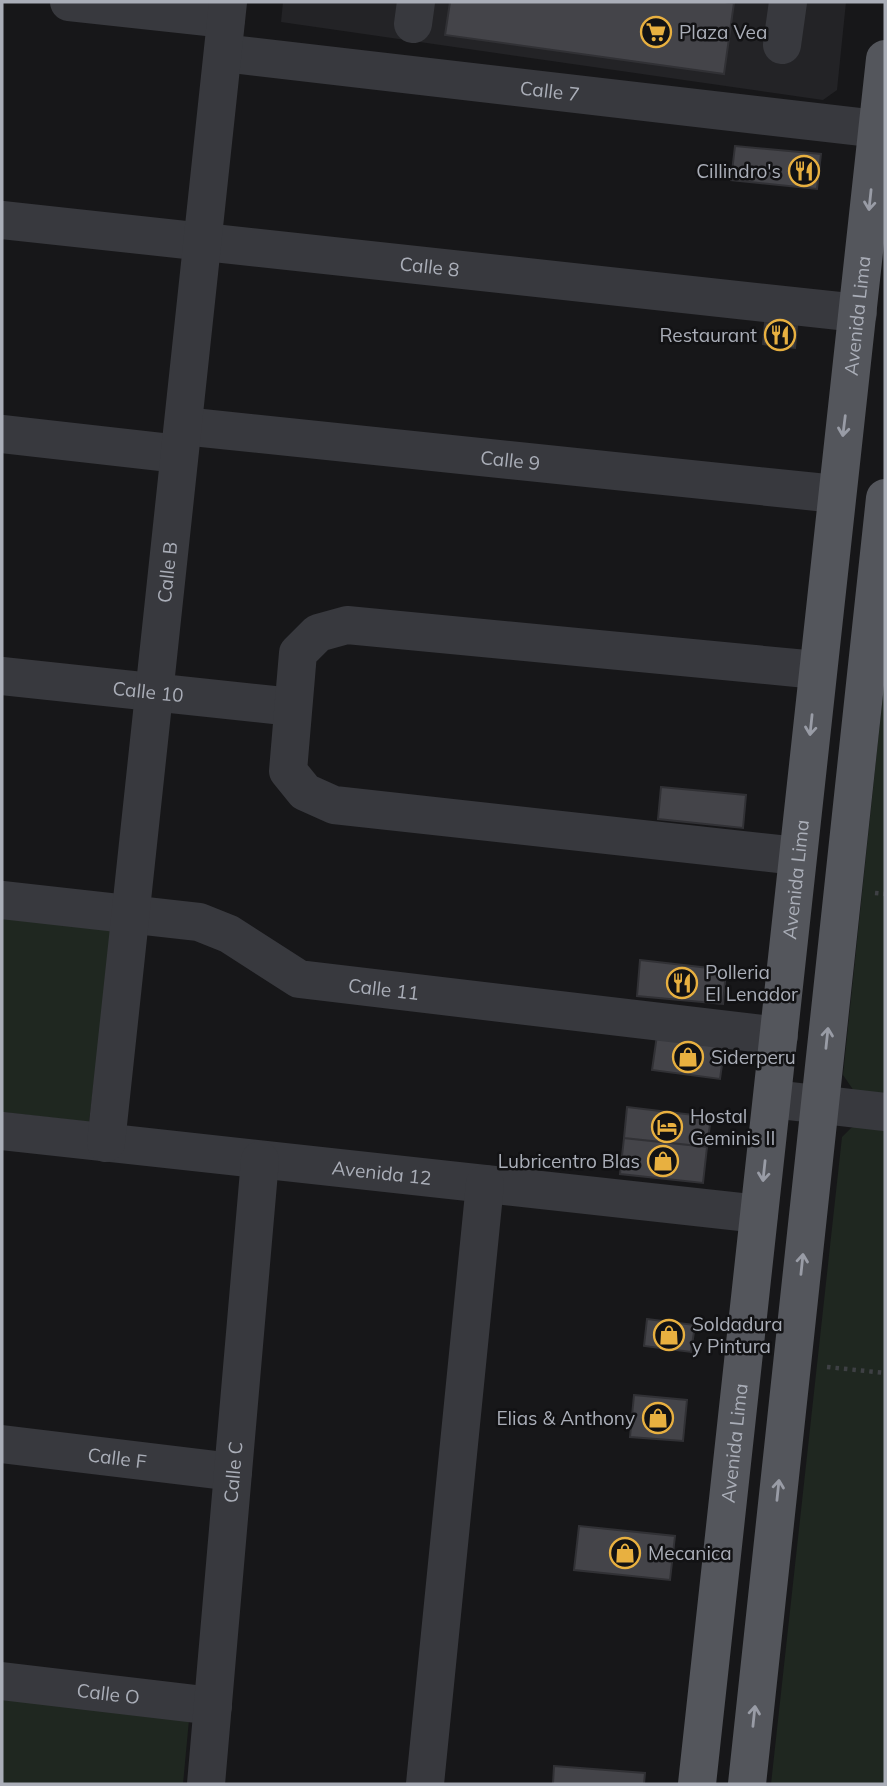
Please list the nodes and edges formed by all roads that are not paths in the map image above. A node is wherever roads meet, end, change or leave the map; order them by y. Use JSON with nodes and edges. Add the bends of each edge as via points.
{"nodes":[{"id":1,"x":69,"y":2,"type":"edge"},
{"id":2,"x":788,"y":2,"type":"edge"},
{"id":3,"x":226,"y":25,"type":"edge"},
{"id":4,"x":782,"y":46,"type":"dead end"},
{"id":5,"x":885,"y":59,"type":"edge"},
{"id":6,"x":878,"y":129,"type":"junction"},
{"id":7,"x":2,"y":220,"type":"edge"},
{"id":8,"x":202,"y":242,"type":"junction"},
{"id":9,"x":858,"y":313,"type":"junction"},
{"id":10,"x":2,"y":434,"type":"edge"},
{"id":11,"x":181,"y":440,"type":"junction"},
{"id":12,"x":836,"y":494,"type":"junction"},
{"id":13,"x":885,"y":498,"type":"edge"},
{"id":14,"x":879,"y":613,"type":"edge"},
{"id":15,"x":817,"y":670,"type":"junction"},
{"id":16,"x":2,"y":676,"type":"edge"},
{"id":17,"x":154,"y":692,"type":"junction"},
{"id":18,"x":293,"y":707,"type":"junction"},
{"id":19,"x":797,"y":856,"type":"junction"},
{"id":20,"x":2,"y":900,"type":"edge"},
{"id":21,"x":130,"y":916,"type":"junction"},
{"id":22,"x":779,"y":1036,"type":"junction"},
{"id":23,"x":772,"y":1099,"type":"junction"},
{"id":24,"x":819,"y":1105,"type":"junction"},
{"id":25,"x":885,"y":1112,"type":"edge"},
{"id":26,"x":2,"y":1131,"type":"edge"},
{"id":27,"x":106,"y":1143,"type":"junction"},
{"id":28,"x":261,"y":1160,"type":"junction"},
{"id":29,"x":485,"y":1184,"type":"junction"},
{"id":30,"x":759,"y":1214,"type":"junction"},
{"id":31,"x":2,"y":1444,"type":"edge"},
{"id":32,"x":233,"y":1472,"type":"junction"},
{"id":33,"x":2,"y":1681,"type":"edge"},
{"id":34,"x":213,"y":1706,"type":"junction"},
{"id":35,"x":206,"y":1784,"type":"edge"},
{"id":36,"x":425,"y":1784,"type":"edge"},
{"id":37,"x":697,"y":1784,"type":"edge"},
{"id":38,"x":747,"y":1784,"type":"edge"}],
"edges":[{"from":1,"to":3,"type":"street","name":"Calle 7"},
{"from":2,"to":4,"type":"street"},
{"from":3,"to":6,"type":"street","name":"Calle 7"},
{"from":3,"to":8,"type":"street","name":"Calle B"},
{"from":5,"to":6,"type":"main road","name":"Avenida Lima"},
{"from":6,"to":9,"type":"main road","name":"Avenida Lima","one_way":true},
{"from":7,"to":8,"type":"street","name":"Calle 8"},
{"from":8,"to":9,"type":"street","name":"Calle 8"},
{"from":8,"to":11,"type":"street","name":"Calle B"},
{"from":9,"to":12,"type":"main road","name":"Avenida Lima","one_way":true},
{"from":10,"to":11,"type":"street","name":"Calle 9"},
{"from":11,"to":12,"type":"street","name":"Calle 9"},
{"from":11,"to":17,"type":"street","name":"Calle B"},
{"from":12,"to":15,"type":"main road","name":"Avenida Lima"},
{"from":13,"to":14,"type":"main road"},
{"from":24,"to":14,"type":"main road","one_way":true},
{"from":15,"to":18,"type":"street","via":[[347,625],[318,633],[298,653]]},
{"from":15,"to":19,"type":"main road","name":"Avenida Lima","one_way":true},
{"from":16,"to":17,"type":"street","name":"Calle 10"},
{"from":17,"to":18,"type":"street","name":"Calle 10"},
{"from":17,"to":21,"type":"street","name":"Calle B"},
{"from":18,"to":19,"type":"street","via":[[288,771],[305,792],[334,805]]},
{"from":19,"to":22,"type":"main road","name":"Avenida Lima"},
{"from":20,"to":21,"type":"street","name":"Calle 11"},
{"from":21,"to":22,"type":"street","name":"Calle 11","via":[[199,922],[229,934],[299,979]]},
{"from":21,"to":27,"type":"street","name":"Calle B"},
{"from":22,"to":23,"type":"main road","name":"Avenida Lima"},
{"from":23,"to":24,"type":"street"},
{"from":23,"to":30,"type":"main road","name":"Avenida Lima","one_way":true},
{"from":24,"to":25,"type":"street"},
{"from":38,"to":24,"type":"main road","one_way":true},
{"from":26,"to":27,"type":"street","name":"Avenida 12"},
{"from":27,"to":28,"type":"street","name":"Avenida 12"},
{"from":28,"to":29,"type":"street","name":"Avenida 12"},
{"from":28,"to":32,"type":"street","name":"Calle C"},
{"from":29,"to":30,"type":"street","name":"Avenida 12"},
{"from":29,"to":36,"type":"street"},
{"from":30,"to":37,"type":"main road","name":"Avenida Lima"},
{"from":31,"to":32,"type":"street","name":"Calle F"},
{"from":32,"to":34,"type":"street","name":"Calle C"},
{"from":33,"to":34,"type":"street","name":"Calle O"},
{"from":34,"to":35,"type":"street","name":"Calle C"}]}
